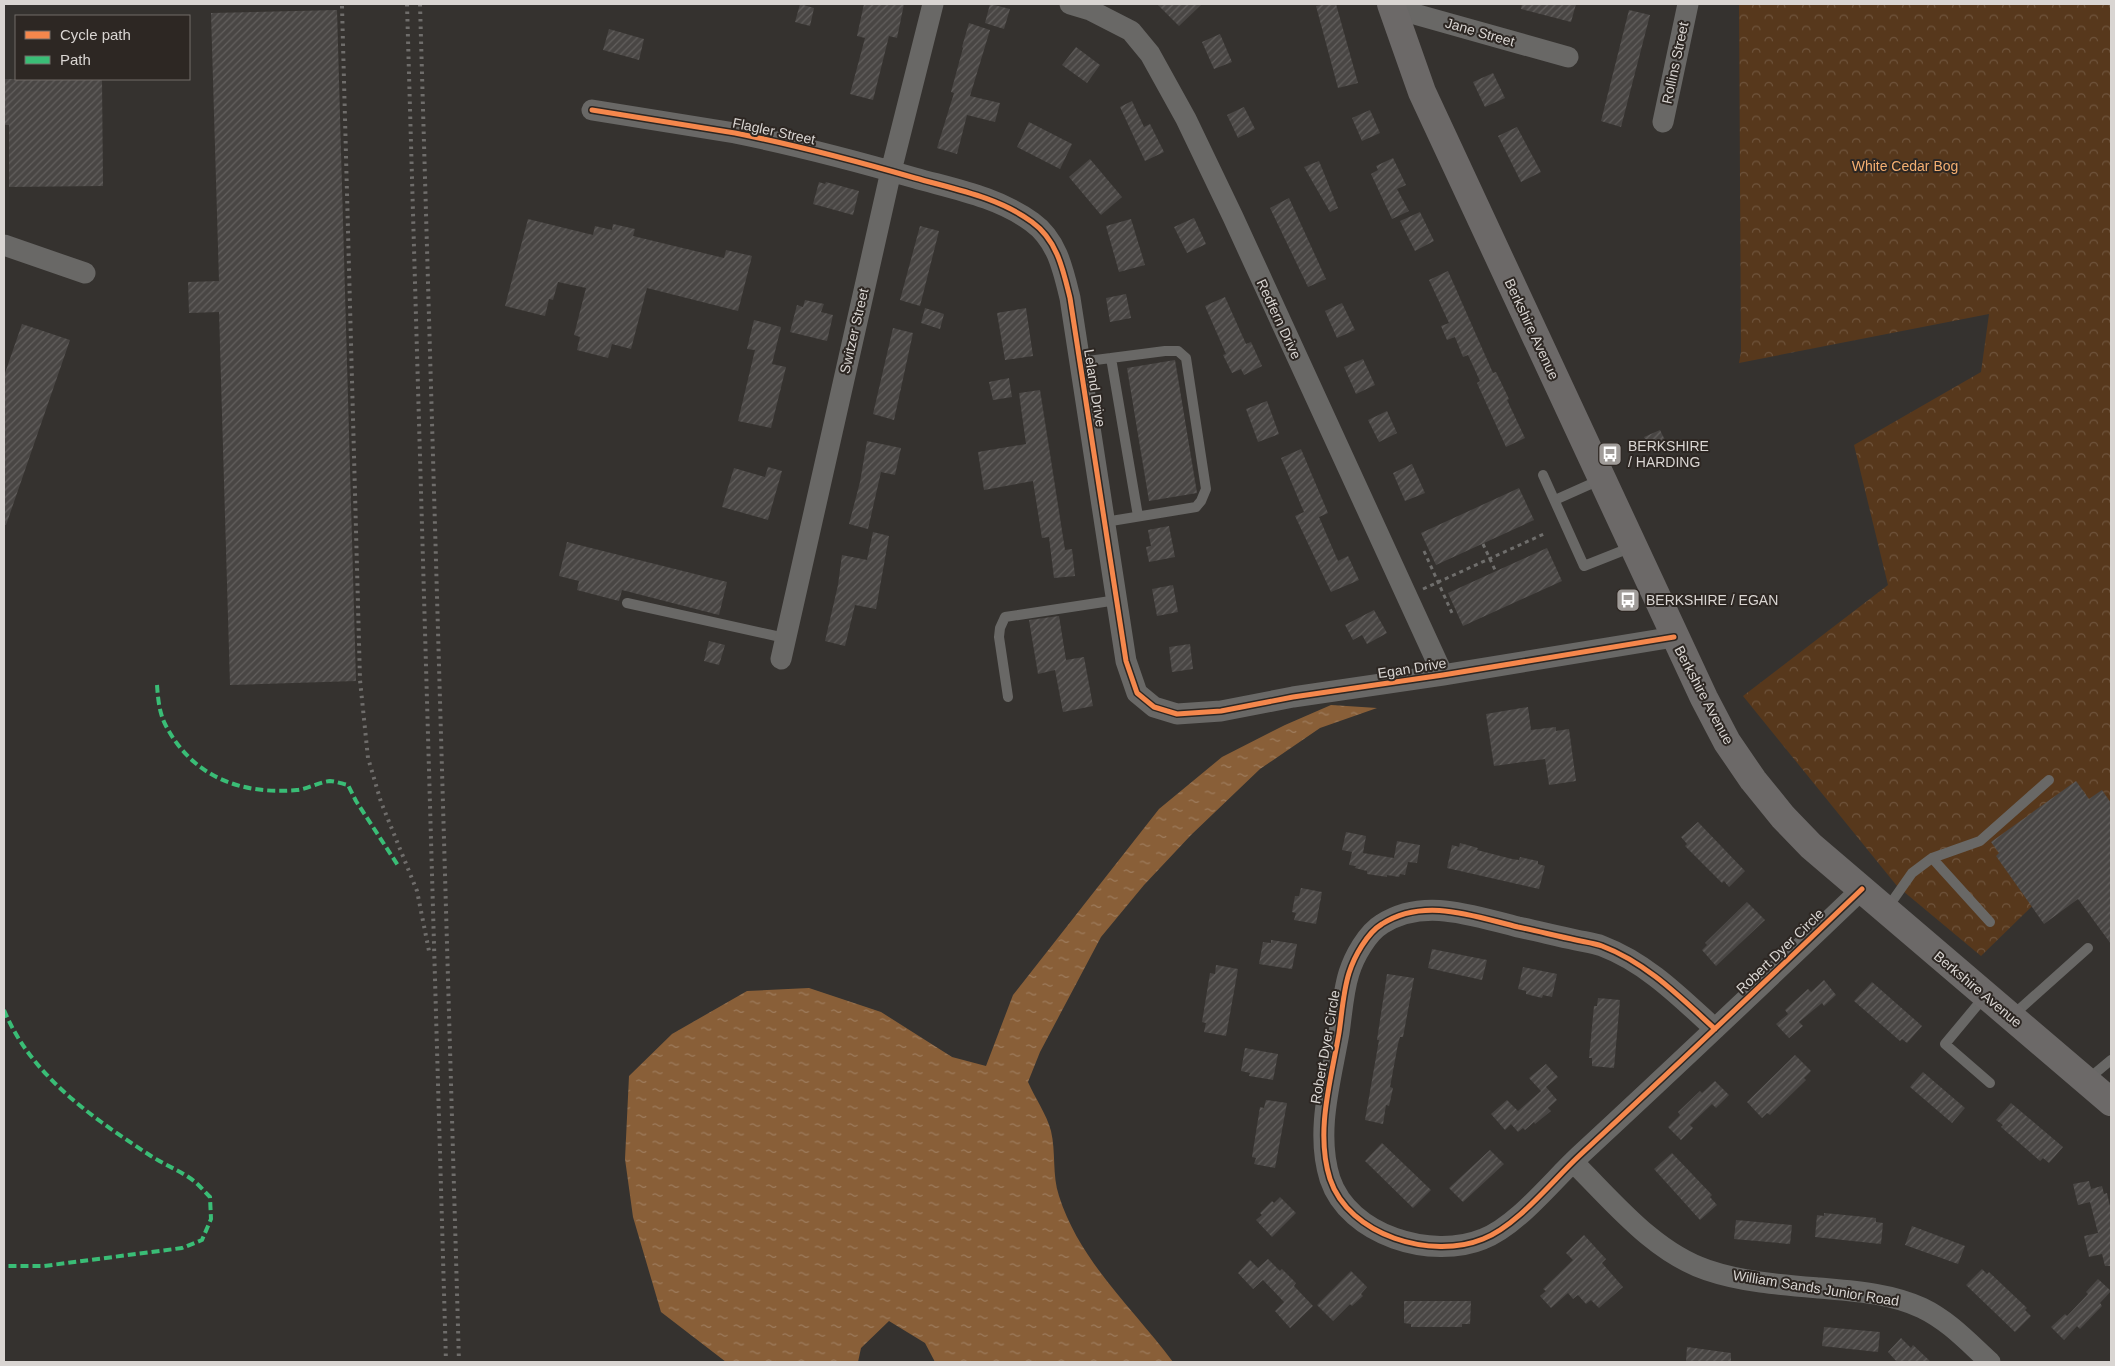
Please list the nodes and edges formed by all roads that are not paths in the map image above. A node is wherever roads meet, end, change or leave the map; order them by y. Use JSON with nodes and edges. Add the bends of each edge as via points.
{"nodes":[{"id":1,"x":933,"y":4,"type":"edge"},
{"id":2,"x":1070,"y":4,"type":"edge"},
{"id":3,"x":1688,"y":4,"type":"edge"},
{"id":4,"x":1392,"y":6,"type":"edge"},
{"id":5,"x":1568,"y":57,"type":"dead end"},
{"id":6,"x":592,"y":110,"type":"dead end"},
{"id":7,"x":1662,"y":122,"type":"dead end"},
{"id":8,"x":891,"y":171,"type":"junction"},
{"id":9,"x":4,"y":245,"type":"edge"},
{"id":10,"x":85,"y":273,"type":"dead end"},
{"id":11,"x":1112,"y":358,"type":"junction"},
{"id":12,"x":1080,"y":362,"type":"junction"},
{"id":13,"x":1543,"y":475,"type":"dead end"},
{"id":14,"x":1602,"y":479,"type":"junction"},
{"id":15,"x":1554,"y":500,"type":"junction"},
{"id":16,"x":1138,"y":516,"type":"junction"},
{"id":17,"x":1104,"y":522,"type":"junction"},
{"id":18,"x":1632,"y":547,"type":"junction"},
{"id":19,"x":1117,"y":600,"type":"junction"},
{"id":20,"x":627,"y":604,"type":"dead end"},
{"id":21,"x":1674,"y":637,"type":"junction"},
{"id":22,"x":785,"y":638,"type":"junction"},
{"id":23,"x":781,"y":659,"type":"dead end"},
{"id":24,"x":1443,"y":675,"type":"junction"},
{"id":25,"x":1008,"y":697,"type":"dead end"},
{"id":26,"x":1154,"y":708,"type":"joint"},
{"id":27,"x":2049,"y":780,"type":"dead end"},
{"id":28,"x":1932,"y":858,"type":"junction"},
{"id":29,"x":1862,"y":889,"type":"junction"},
{"id":30,"x":1886,"y":910,"type":"junction"},
{"id":31,"x":1990,"y":922,"type":"dead end"},
{"id":32,"x":2088,"y":948,"type":"dead end"},
{"id":33,"x":1985,"y":995,"type":"junction"},
{"id":34,"x":2011,"y":1016,"type":"junction"},
{"id":35,"x":1715,"y":1030,"type":"junction"},
{"id":36,"x":2111,"y":1060,"type":"edge"},
{"id":37,"x":2086,"y":1080,"type":"junction"},
{"id":38,"x":1990,"y":1083,"type":"dead end"},
{"id":39,"x":2111,"y":1102,"type":"edge"},
{"id":40,"x":1572,"y":1162,"type":"junction"},
{"id":41,"x":1990,"y":1362,"type":"edge"}],
"edges":[{"from":1,"to":8,"type":"street","name":"Switzer Street"},
{"from":2,"to":24,"type":"street","name":"Redfern Drive","via":[[1090,10],[1131,31],[1155,62],[1233,217]]},
{"from":3,"to":7,"type":"street","name":"Rollins Street"},
{"from":4,"to":5,"type":"street","name":"Jane Street"},
{"from":4,"to":14,"type":"main road","name":"Berkshire Avenue","via":[[1422,92]]},
{"from":6,"to":8,"type":"street","name":"Flagler Street","via":[[736,134]]},
{"from":8,"to":12,"type":"street","name":"Leland Drive","via":[[973,194],[1006,206],[1033,222],[1049,239],[1062,264]]},
{"from":8,"to":22,"type":"street","name":"Switzer Street"},
{"from":9,"to":10,"type":"street"},
{"from":11,"to":12,"type":"lane"},
{"from":11,"to":16,"type":"lane"},
{"from":11,"to":16,"type":"lane","via":[[1178,351],[1186,358],[1206,489],[1196,507]]},
{"from":12,"to":17,"type":"street","name":"Leland Drive"},
{"from":13,"to":15,"type":"lane"},
{"from":14,"to":15,"type":"lane"},
{"from":14,"to":18,"type":"main road","name":"Berkshire Avenue"},
{"from":15,"to":18,"type":"lane","via":[[1584,566]]},
{"from":16,"to":17,"type":"lane"},
{"from":17,"to":19,"type":"street","name":"Leland Drive"},
{"from":18,"to":21,"type":"main road","name":"Berkshire Avenue"},
{"from":19,"to":25,"type":"lane","via":[[1006,617],[999,637]]},
{"from":19,"to":26,"type":"street","name":"Leland Drive","via":[[1129,669],[1137,693]]},
{"from":20,"to":22,"type":"lane"},
{"from":21,"to":24,"type":"street","name":"Egan Drive"},
{"from":21,"to":29,"type":"main road","name":"Berkshire Avenue","via":[[1727,742],[1753,780],[1811,846]]},
{"from":22,"to":23,"type":"street","name":"Switzer Street"},
{"from":24,"to":26,"type":"street","name":"Egan Drive","via":[[1221,711],[1177,714]]},
{"from":27,"to":28,"type":"lane","via":[[1980,841]]},
{"from":28,"to":30,"type":"lane","via":[[1912,873]]},
{"from":28,"to":31,"type":"lane"},
{"from":29,"to":30,"type":"main road","name":"Berkshire Avenue"},
{"from":29,"to":35,"type":"street","name":"Robert Dyer Circle"},
{"from":30,"to":33,"type":"main road","name":"Berkshire Avenue"},
{"from":32,"to":34,"type":"lane"},
{"from":33,"to":34,"type":"main road","name":"Berkshire Avenue"},
{"from":33,"to":38,"type":"lane","via":[[1945,1044]]},
{"from":34,"to":37,"type":"main road","name":"Berkshire Avenue"},
{"from":35,"to":40,"type":"street","name":"Robert Dyer Circle"},
{"from":35,"to":40,"type":"street","name":"Robert Dyer Circle","via":[[1650,972],[1602,946],[1446,910],[1412,910],[1380,925],[1367,938],[1349,972],[1326,1108],[1327,1162],[1334,1188],[1341,1199],[1361,1218],[1391,1237],[1435,1248],[1460,1246],[1490,1236],[1513,1221]]},
{"from":36,"to":37,"type":"lane"},
{"from":37,"to":39,"type":"main road","name":"Berkshire Avenue"},
{"from":40,"to":41,"type":"street","name":"William Sands Junior Road","via":[[1638,1227],[1668,1251],[1706,1270],[1752,1280],[1858,1292],[1911,1303],[1953,1327]]}]}
